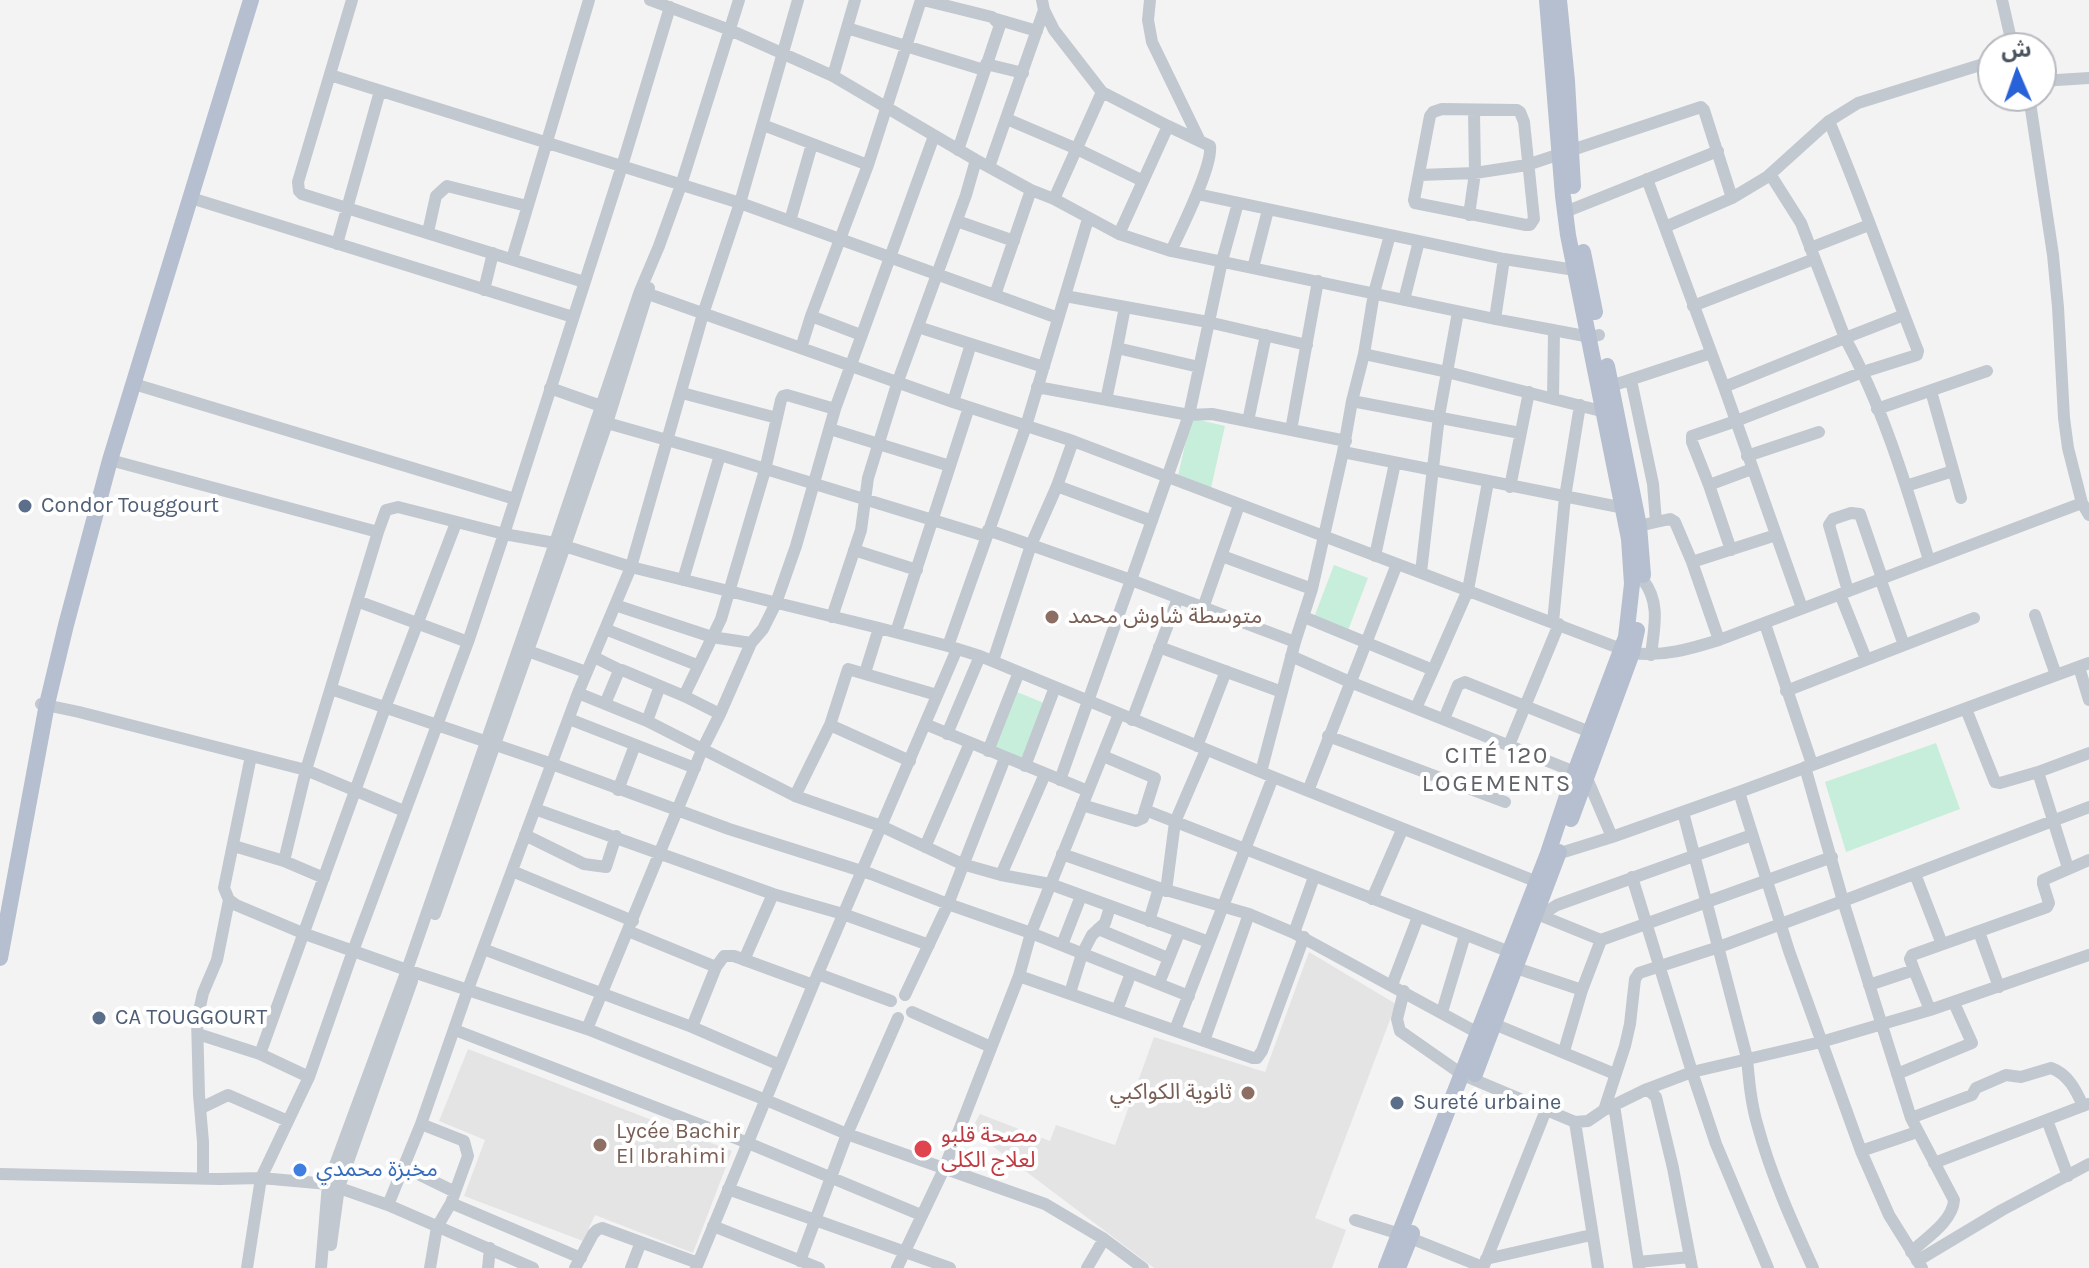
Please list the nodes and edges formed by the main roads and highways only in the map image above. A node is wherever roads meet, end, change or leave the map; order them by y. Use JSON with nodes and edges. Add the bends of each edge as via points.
{"nodes":[{"id":1,"x":245,"y":0,"type":"edge"},
{"id":2,"x":251,"y":0,"type":"edge"},
{"id":3,"x":1547,"y":0,"type":"edge"},
{"id":4,"x":1559,"y":0,"type":"edge"},
{"id":5,"x":1558,"y":52,"type":"junction"},
{"id":6,"x":1570,"y":210,"type":"junction"},
{"id":7,"x":1595,"y":336,"type":"junction"},
{"id":8,"x":1627,"y":651,"type":"junction"},
{"id":9,"x":44,"y":704,"type":"junction"},
{"id":10,"x":1581,"y":774,"type":"junction"},
{"id":11,"x":1542,"y":884,"type":"junction"},
{"id":12,"x":0,"y":923,"type":"edge"},
{"id":13,"x":0,"y":958,"type":"edge"},
{"id":14,"x":1468,"y":1077,"type":"junction"},
{"id":15,"x":1405,"y":1236,"type":"junction"},
{"id":16,"x":1386,"y":1268,"type":"edge"},
{"id":17,"x":1398,"y":1268,"type":"edge"}],
"edges":[{"from":1,"to":9,"type":"main road","via":[[105,458]]},
{"from":2,"to":9,"type":"main road","via":[[110,460]]},
{"from":3,"to":5,"type":"main road"},
{"from":4,"to":5,"type":"main road"},
{"from":5,"to":6,"type":"main road"},
{"from":6,"to":7,"type":"main road"},
{"from":6,"to":7,"type":"main road","via":[[1575,270]]},
{"from":7,"to":8,"type":"main road","via":[[1632,563]]},
{"from":7,"to":8,"type":"main road","via":[[1647,524],[1647,616]]},
{"from":8,"to":10,"type":"main road"},
{"from":8,"to":10,"type":"main road","via":[[1590,732]]},
{"from":9,"to":12,"type":"main road"},
{"from":9,"to":13,"type":"main road"},
{"from":10,"to":11,"type":"main road"},
{"from":11,"to":14,"type":"main road","via":[[1478,1033]]},
{"from":11,"to":14,"type":"main road","via":[[1539,915]]},
{"from":14,"to":15,"type":"main road"},
{"from":15,"to":16,"type":"main road"},
{"from":15,"to":17,"type":"main road"}]}
